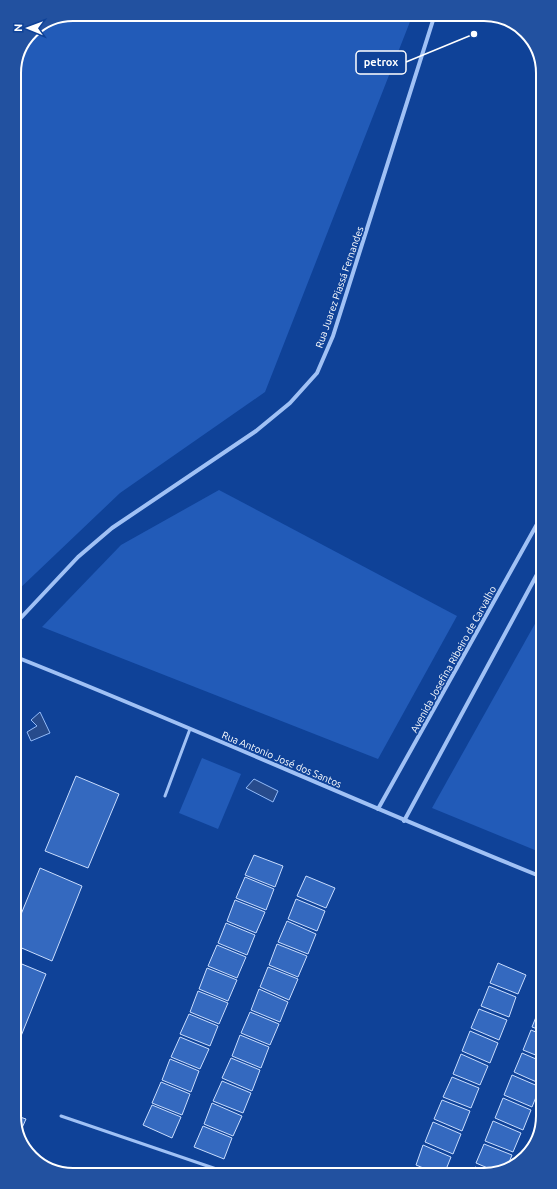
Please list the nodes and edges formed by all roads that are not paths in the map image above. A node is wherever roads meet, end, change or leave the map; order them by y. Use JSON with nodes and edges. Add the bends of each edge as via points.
{"nodes":[{"id":1,"x":433,"y":21,"type":"edge"},
{"id":2,"x":536,"y":526,"type":"edge"},
{"id":3,"x":536,"y":576,"type":"edge"},
{"id":4,"x":21,"y":618,"type":"edge"},
{"id":5,"x":21,"y":658,"type":"edge"},
{"id":6,"x":190,"y":729,"type":"junction"},
{"id":7,"x":165,"y":796,"type":"dead end"},
{"id":8,"x":378,"y":809,"type":"junction"},
{"id":9,"x":404,"y":821,"type":"junction"},
{"id":10,"x":536,"y":875,"type":"edge"},
{"id":11,"x":61,"y":1116,"type":"dead end"},
{"id":12,"x":213,"y":1168,"type":"edge"}],
"edges":[{"from":1,"to":4,"type":"street","name":"Rua Juarez Piassá Fernandes","via":[[333,336],[317,372],[290,403],[256,431],[112,528],[78,557]]},
{"from":2,"to":8,"type":"street","name":"Avenida Josefina Ribeiro de Carvalho"},
{"from":3,"to":9,"type":"street"},
{"from":5,"to":6,"type":"street","name":"Rua Antonio José dos Santos"},
{"from":6,"to":7,"type":"lane"},
{"from":6,"to":8,"type":"street","name":"Rua Antonio José dos Santos"},
{"from":8,"to":9,"type":"street","name":"Rua Antonio José dos Santos"},
{"from":9,"to":10,"type":"street","name":"Rua Antonio José dos Santos"},
{"from":11,"to":12,"type":"lane"}]}
